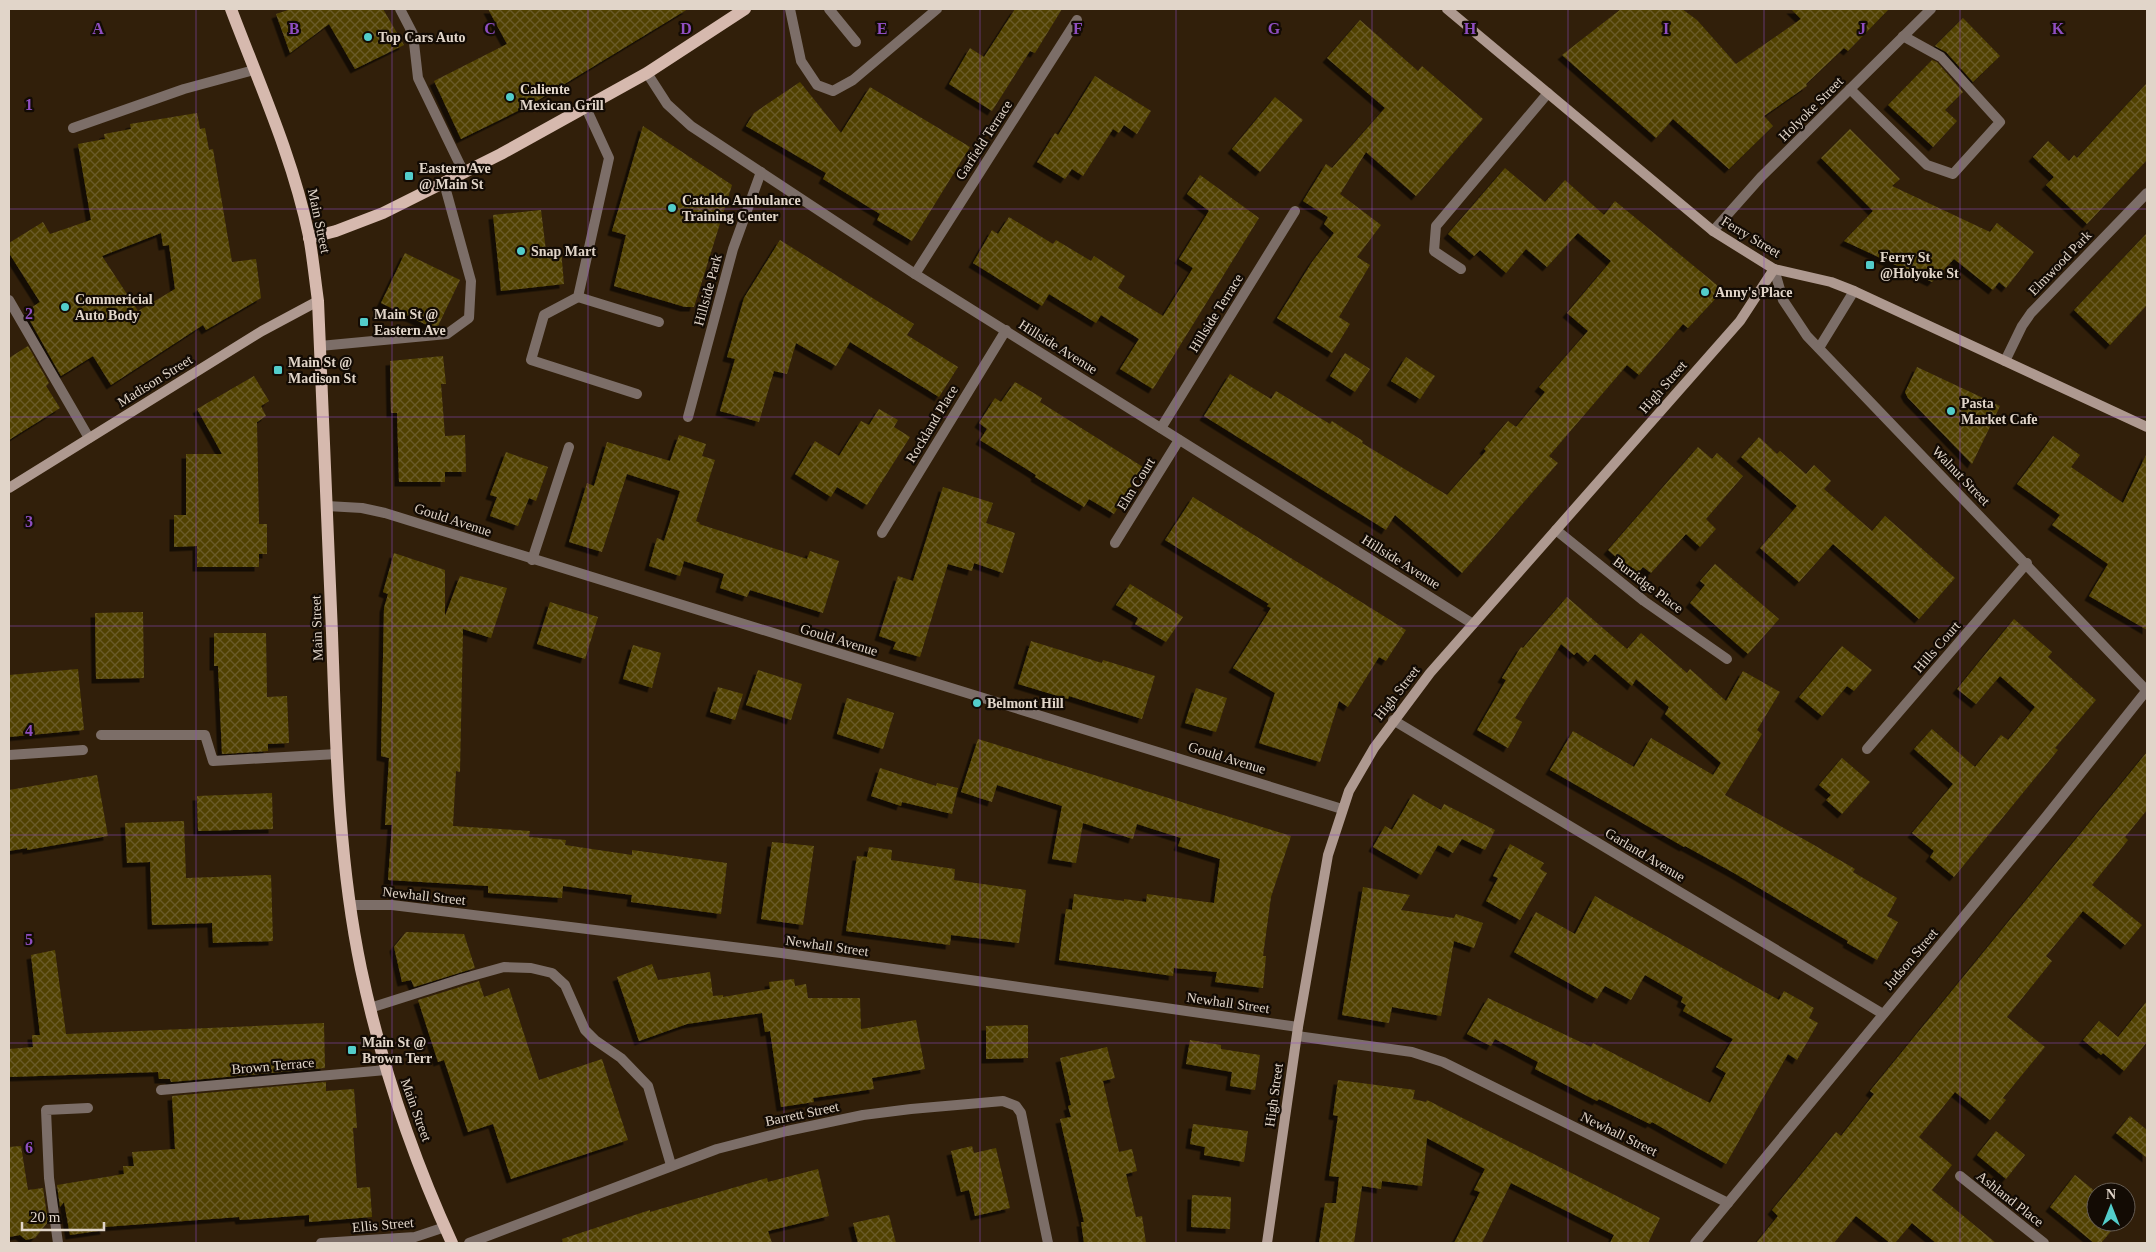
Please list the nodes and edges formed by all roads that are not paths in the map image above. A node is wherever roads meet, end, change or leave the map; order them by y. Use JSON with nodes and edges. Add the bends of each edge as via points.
{"nodes":[{"id":1,"x":231,"y":9,"type":"edge"},
{"id":2,"x":400,"y":9,"type":"edge"},
{"id":3,"x":744,"y":9,"type":"edge"},
{"id":4,"x":790,"y":9,"type":"edge"},
{"id":5,"x":828,"y":9,"type":"edge"},
{"id":6,"x":937,"y":9,"type":"edge"},
{"id":7,"x":1447,"y":9,"type":"edge"},
{"id":8,"x":1931,"y":9,"type":"edge"},
{"id":9,"x":1077,"y":20,"type":"dead end"},
{"id":10,"x":1903,"y":36,"type":"junction"},
{"id":11,"x":856,"y":42,"type":"dead end"},
{"id":12,"x":254,"y":70,"type":"junction"},
{"id":13,"x":647,"y":73,"type":"junction"},
{"id":14,"x":1850,"y":89,"type":"junction"},
{"id":15,"x":1548,"y":94,"type":"junction"},
{"id":16,"x":586,"y":108,"type":"junction"},
{"id":17,"x":74,"y":128,"type":"dead end"},
{"id":18,"x":762,"y":172,"type":"junction"},
{"id":19,"x":464,"y":173,"type":"junction"},
{"id":20,"x":444,"y":183,"type":"junction"},
{"id":21,"x":2147,"y":193,"type":"edge"},
{"id":22,"x":1295,"y":211,"type":"dead end"},
{"id":23,"x":1713,"y":231,"type":"junction"},
{"id":24,"x":310,"y":238,"type":"junction"},
{"id":25,"x":1461,"y":269,"type":"dead end"},
{"id":26,"x":1774,"y":269,"type":"junction"},
{"id":27,"x":915,"y":274,"type":"junction"},
{"id":28,"x":1854,"y":291,"type":"junction"},
{"id":29,"x":578,"y":297,"type":"junction"},
{"id":30,"x":9,"y":300,"type":"edge"},
{"id":31,"x":318,"y":301,"type":"junction"},
{"id":32,"x":659,"y":322,"type":"dead end"},
{"id":33,"x":1006,"y":330,"type":"junction"},
{"id":34,"x":320,"y":346,"type":"junction"},
{"id":35,"x":1819,"y":348,"type":"junction"},
{"id":36,"x":2005,"y":361,"type":"junction"},
{"id":37,"x":638,"y":394,"type":"dead end"},
{"id":38,"x":688,"y":417,"type":"dead end"},
{"id":39,"x":2147,"y":427,"type":"edge"},
{"id":40,"x":1161,"y":428,"type":"junction"},
{"id":41,"x":89,"y":438,"type":"junction"},
{"id":42,"x":1180,"y":440,"type":"junction"},
{"id":43,"x":569,"y":447,"type":"dead end"},
{"id":44,"x":9,"y":488,"type":"edge"},
{"id":45,"x":327,"y":506,"type":"junction"},
{"id":46,"x":1556,"y":530,"type":"junction"},
{"id":47,"x":882,"y":533,"type":"dead end"},
{"id":48,"x":1115,"y":542,"type":"dead end"},
{"id":49,"x":532,"y":560,"type":"junction"},
{"id":50,"x":2027,"y":564,"type":"junction"},
{"id":51,"x":1473,"y":624,"type":"junction"},
{"id":52,"x":1727,"y":660,"type":"dead end"},
{"id":53,"x":2147,"y":691,"type":"edge"},
{"id":54,"x":1393,"y":720,"type":"junction"},
{"id":55,"x":101,"y":734,"type":"dead end"},
{"id":56,"x":1868,"y":749,"type":"dead end"},
{"id":57,"x":83,"y":750,"type":"dead end"},
{"id":58,"x":337,"y":754,"type":"junction"},
{"id":59,"x":9,"y":755,"type":"edge"},
{"id":60,"x":1342,"y":809,"type":"junction"},
{"id":61,"x":350,"y":905,"type":"junction"},
{"id":62,"x":370,"y":1008,"type":"junction"},
{"id":63,"x":1883,"y":1014,"type":"junction"},
{"id":64,"x":1297,"y":1031,"type":"junction"},
{"id":65,"x":386,"y":1070,"type":"junction"},
{"id":66,"x":162,"y":1090,"type":"dead end"},
{"id":67,"x":88,"y":1108,"type":"dead end"},
{"id":68,"x":672,"y":1165,"type":"junction"},
{"id":69,"x":1960,"y":1176,"type":"dead end"},
{"id":70,"x":1728,"y":1203,"type":"junction"},
{"id":71,"x":445,"y":1227,"type":"junction"},
{"id":72,"x":58,"y":1243,"type":"edge"},
{"id":73,"x":321,"y":1243,"type":"edge"},
{"id":74,"x":452,"y":1243,"type":"edge"},
{"id":75,"x":469,"y":1243,"type":"edge"},
{"id":76,"x":1048,"y":1243,"type":"edge"},
{"id":77,"x":1267,"y":1243,"type":"edge"},
{"id":78,"x":1695,"y":1243,"type":"edge"},
{"id":79,"x":2044,"y":1243,"type":"edge"}],
"edges":[{"from":1,"to":12,"type":"main road","name":"Main Street"},
{"from":2,"to":19,"type":"street","via":[[413,34],[418,78]]},
{"from":3,"to":13,"type":"main road"},
{"from":4,"to":6,"type":"street","via":[[801,61],[817,85],[833,91],[852,80]]},
{"from":5,"to":11,"type":"street"},
{"from":7,"to":15,"type":"street","name":"Ferry Street"},
{"from":8,"to":10,"type":"street","name":"Holyoke Street"},
{"from":9,"to":27,"type":"street","name":"Garfield Terrace"},
{"from":10,"to":14,"type":"street","name":"Holyoke Street"},
{"from":10,"to":14,"type":"street","via":[[1941,57],[2000,122],[1954,174],[1928,165]]},
{"from":12,"to":17,"type":"street","via":[[184,89]]},
{"from":12,"to":24,"type":"main road","name":"Main Street","via":[[293,174]]},
{"from":13,"to":16,"type":"main road"},
{"from":13,"to":18,"type":"street","name":"Hillside Avenue","via":[[679,116]]},
{"from":14,"to":23,"type":"street","name":"Holyoke Street","via":[[1761,177]]},
{"from":15,"to":23,"type":"street","name":"Ferry Street"},
{"from":15,"to":25,"type":"street","via":[[1436,226],[1434,251]]},
{"from":16,"to":19,"type":"main road"},
{"from":16,"to":29,"type":"street","via":[[610,158]]},
{"from":18,"to":27,"type":"street","name":"Hillside Avenue"},
{"from":18,"to":38,"type":"street","name":"Hillside Park","via":[[733,249]]},
{"from":19,"to":20,"type":"main road"},
{"from":20,"to":24,"type":"main road","via":[[360,223]]},
{"from":20,"to":34,"type":"street","via":[[471,281],[469,318],[447,334]]},
{"from":21,"to":36,"type":"street","name":"Elmwood Park","via":[[2031,313]]},
{"from":22,"to":40,"type":"street","name":"Hillside Terrace"},
{"from":23,"to":26,"type":"street","name":"Ferry Street"},
{"from":24,"to":31,"type":"main road","name":"Main Street"},
{"from":26,"to":28,"type":"street","name":"Ferry Street","via":[[1831,282]]},
{"from":26,"to":35,"type":"street","name":"Walnut Street","via":[[1782,300]]},
{"from":26,"to":46,"type":"street","name":"High Street","via":[[1740,321]]},
{"from":27,"to":33,"type":"street","name":"Hillside Avenue"},
{"from":28,"to":35,"type":"street"},
{"from":28,"to":36,"type":"street","name":"Ferry Street"},
{"from":29,"to":32,"type":"street"},
{"from":29,"to":37,"type":"street","via":[[544,315],[531,360]]},
{"from":30,"to":41,"type":"street"},
{"from":31,"to":34,"type":"main road","name":"Main Street"},
{"from":31,"to":41,"type":"street","name":"Madison Street","via":[[262,331]]},
{"from":33,"to":40,"type":"street","name":"Hillside Avenue"},
{"from":33,"to":47,"type":"street","name":"Rockland Place"},
{"from":34,"to":45,"type":"main road","name":"Main Street"},
{"from":35,"to":50,"type":"street","name":"Walnut Street"},
{"from":36,"to":39,"type":"street","name":"Ferry Street"},
{"from":40,"to":42,"type":"street","name":"Hillside Avenue"},
{"from":41,"to":44,"type":"street","name":"Madison Street"},
{"from":42,"to":48,"type":"street","name":"Elm Court"},
{"from":42,"to":51,"type":"street","name":"Hillside Avenue"},
{"from":43,"to":49,"type":"street"},
{"from":45,"to":49,"type":"street","name":"Gould Avenue","via":[[385,513]]},
{"from":45,"to":58,"type":"main road","name":"Main Street"},
{"from":46,"to":51,"type":"street","name":"High Street"},
{"from":46,"to":52,"type":"street","name":"Burridge Place","via":[[1644,601]]},
{"from":49,"to":60,"type":"street","name":"Gould Avenue"},
{"from":50,"to":53,"type":"street","name":"Walnut Street"},
{"from":50,"to":56,"type":"street","name":"Hills Court"},
{"from":51,"to":54,"type":"street","name":"High Street"},
{"from":53,"to":63,"type":"street","name":"Judson Street"},
{"from":54,"to":60,"type":"street","name":"High Street","via":[[1360,771]]},
{"from":54,"to":63,"type":"street","name":"Garland Avenue"},
{"from":55,"to":58,"type":"street","via":[[205,734],[213,761]]},
{"from":57,"to":59,"type":"street"},
{"from":58,"to":61,"type":"main road","name":"Main Street"},
{"from":60,"to":64,"type":"street","name":"High Street","via":[[1328,855]]},
{"from":61,"to":62,"type":"main road","name":"Main Street"},
{"from":61,"to":64,"type":"street","name":"Newhall Street","via":[[392,905],[781,953]]},
{"from":62,"to":65,"type":"main road","name":"Main Street"},
{"from":62,"to":68,"type":"street","via":[[504,968],[531,968],[552,973],[565,985],[585,1030],[621,1058],[648,1086]]},
{"from":63,"to":70,"type":"street","name":"Judson Street"},
{"from":64,"to":70,"type":"street","name":"Newhall Street","via":[[1412,1052],[1443,1062]]},
{"from":64,"to":77,"type":"street","name":"High Street"},
{"from":65,"to":66,"type":"street","name":"Brown Terrace"},
{"from":65,"to":71,"type":"main road","name":"Main Street"},
{"from":67,"to":72,"type":"street","via":[[46,1110],[49,1178]]},
{"from":68,"to":75,"type":"street","name":"Barrett Street"},
{"from":68,"to":76,"type":"street","name":"Barrett Street","via":[[717,1148],[834,1121],[911,1108],[1006,1102],[1019,1108],[1022,1115]]},
{"from":69,"to":79,"type":"street","name":"Ashland Place"},
{"from":70,"to":78,"type":"street","name":"Judson Street"},
{"from":71,"to":73,"type":"street","name":"Ellis Street","via":[[415,1237]]},
{"from":71,"to":74,"type":"main road","name":"Main Street"}]}
